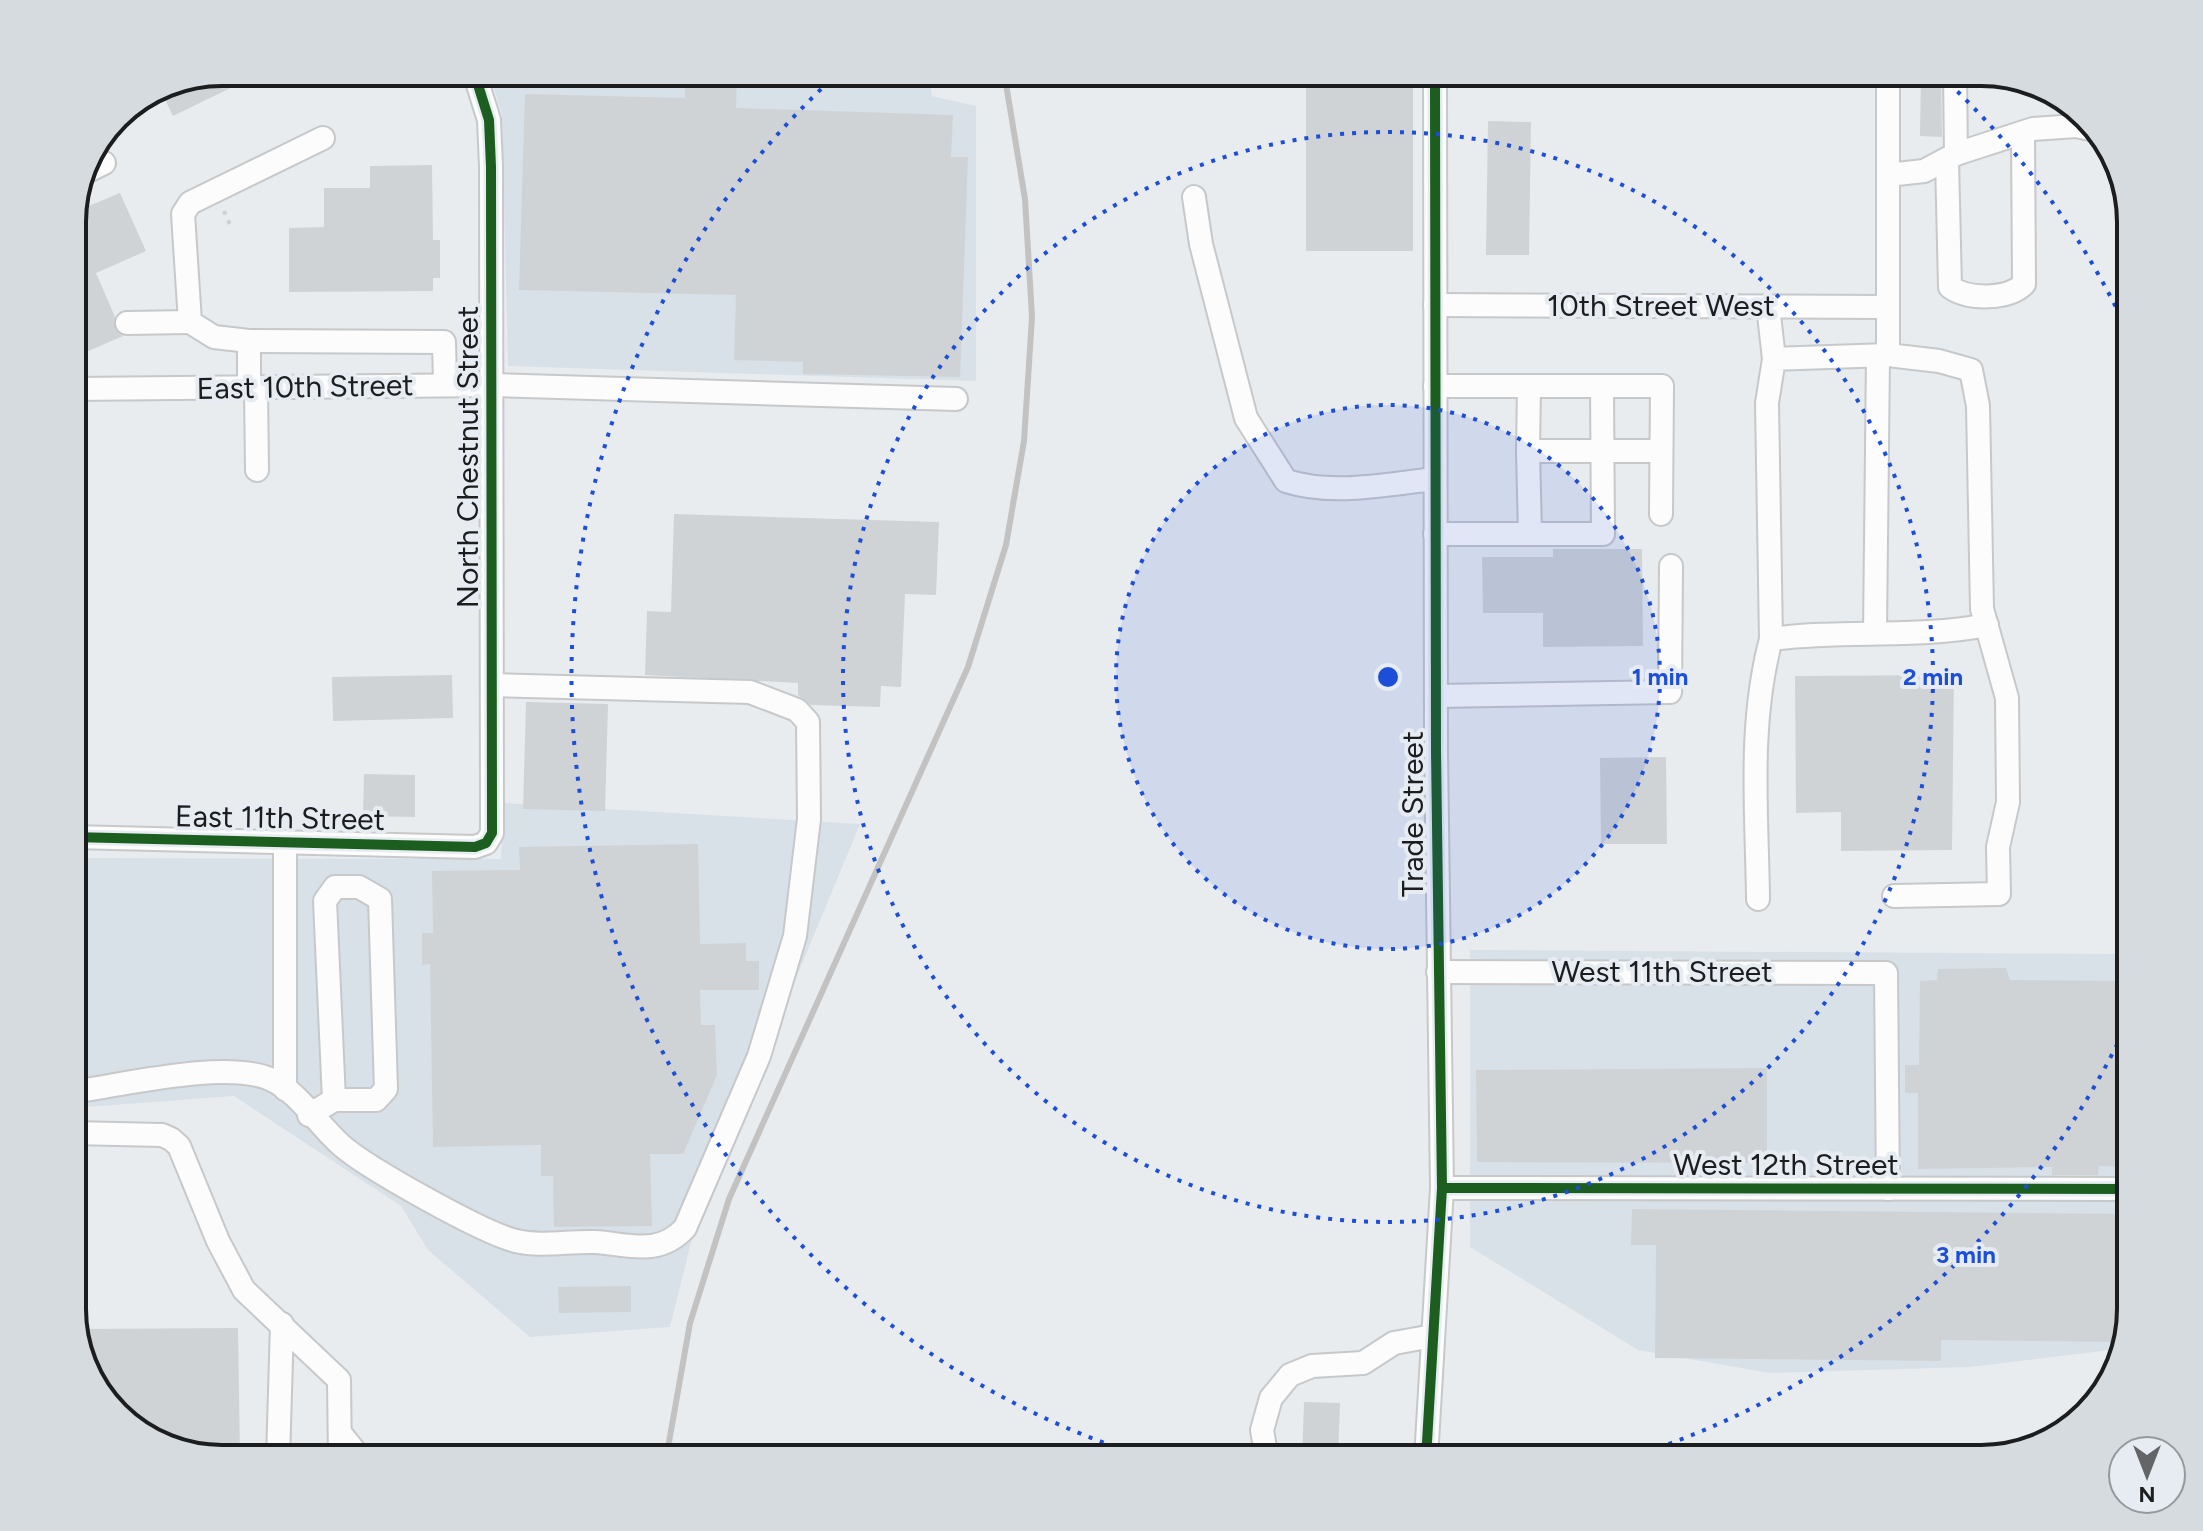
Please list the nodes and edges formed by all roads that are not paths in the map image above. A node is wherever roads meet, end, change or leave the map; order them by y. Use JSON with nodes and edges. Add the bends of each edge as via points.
{"nodes":[{"id":1,"x":478,"y":86,"type":"edge"},
{"id":2,"x":1435,"y":86,"type":"edge"},
{"id":3,"x":1888,"y":86,"type":"edge"},
{"id":4,"x":1955,"y":86,"type":"edge"},
{"id":5,"x":2077,"y":126,"type":"edge"},
{"id":6,"x":2023,"y":133,"type":"junction"},
{"id":7,"x":323,"y":138,"type":"dead end"},
{"id":8,"x":1952,"y":157,"type":"junction"},
{"id":9,"x":1888,"y":168,"type":"junction"},
{"id":10,"x":1194,"y":197,"type":"dead end"},
{"id":11,"x":1435,"y":305,"type":"junction"},
{"id":12,"x":1768,"y":306,"type":"junction"},
{"id":13,"x":1887,"y":307,"type":"junction"},
{"id":14,"x":190,"y":322,"type":"junction"},
{"id":15,"x":127,"y":323,"type":"dead end"},
{"id":16,"x":249,"y":341,"type":"junction"},
{"id":17,"x":1883,"y":356,"type":"junction"},
{"id":18,"x":1774,"y":359,"type":"junction"},
{"id":19,"x":445,"y":384,"type":"junction"},
{"id":20,"x":493,"y":385,"type":"junction"},
{"id":21,"x":1435,"y":386,"type":"junction"},
{"id":22,"x":1529,"y":386,"type":"junction"},
{"id":23,"x":1602,"y":386,"type":"junction"},
{"id":24,"x":252,"y":388,"type":"junction"},
{"id":25,"x":86,"y":389,"type":"edge"},
{"id":26,"x":956,"y":399,"type":"dead end"},
{"id":27,"x":1528,"y":451,"type":"junction"},
{"id":28,"x":1603,"y":451,"type":"junction"},
{"id":29,"x":1661,"y":451,"type":"junction"},
{"id":30,"x":257,"y":470,"type":"dead end"},
{"id":31,"x":1435,"y":479,"type":"junction"},
{"id":32,"x":1661,"y":514,"type":"dead end"},
{"id":33,"x":1435,"y":534,"type":"junction"},
{"id":34,"x":1530,"y":534,"type":"junction"},
{"id":35,"x":1671,"y":566,"type":"dead end"},
{"id":36,"x":1987,"y":625,"type":"junction"},
{"id":37,"x":1875,"y":633,"type":"junction"},
{"id":38,"x":1771,"y":639,"type":"junction"},
{"id":39,"x":492,"y":685,"type":"junction"},
{"id":40,"x":1436,"y":696,"type":"junction"},
{"id":41,"x":86,"y":837,"type":"edge"},
{"id":42,"x":285,"y":842,"type":"junction"},
{"id":43,"x":486,"y":843,"type":"joint"},
{"id":44,"x":1894,"y":896,"type":"dead end"},
{"id":45,"x":1758,"y":899,"type":"dead end"},
{"id":46,"x":1438,"y":972,"type":"junction"},
{"id":47,"x":285,"y":1089,"type":"junction"},
{"id":48,"x":86,"y":1090,"type":"edge"},
{"id":49,"x":334,"y":1100,"type":"junction"},
{"id":50,"x":309,"y":1115,"type":"junction"},
{"id":51,"x":86,"y":1133,"type":"edge"},
{"id":52,"x":1442,"y":1188,"type":"junction"},
{"id":53,"x":1888,"y":1189,"type":"junction"},
{"id":54,"x":2117,"y":1189,"type":"edge"},
{"id":55,"x":282,"y":1324,"type":"junction"},
{"id":56,"x":1433,"y":1336,"type":"junction"},
{"id":57,"x":340,"y":1433,"type":"junction"},
{"id":58,"x":278,"y":1445,"type":"edge"},
{"id":59,"x":340,"y":1445,"type":"edge"},
{"id":60,"x":350,"y":1445,"type":"edge"},
{"id":61,"x":1265,"y":1445,"type":"edge"},
{"id":62,"x":1427,"y":1445,"type":"edge"}],
"edges":[{"from":1,"to":20,"type":"street","name":"North Chestnut Street","via":[[489,120]]},
{"from":2,"to":11,"type":"street","name":"Trade Street"},
{"from":3,"to":9,"type":"street"},
{"from":4,"to":8,"type":"street"},
{"from":5,"to":6,"type":"street"},
{"from":6,"to":8,"type":"street"},
{"from":6,"to":8,"type":"street","via":[[2024,284],[2018,290],[1959,294],[1950,287]]},
{"from":7,"to":14,"type":"street","via":[[190,203],[183,214]]},
{"from":8,"to":9,"type":"street","via":[[1922,156]]},
{"from":9,"to":13,"type":"street"},
{"from":10,"to":31,"type":"street","via":[[1246,418],[1286,481],[1334,490]]},
{"from":11,"to":12,"type":"street","name":"10th Street West"},
{"from":11,"to":21,"type":"street","name":"Trade Street"},
{"from":12,"to":13,"type":"street","name":"10th Street West"},
{"from":12,"to":18,"type":"street"},
{"from":13,"to":17,"type":"street"},
{"from":14,"to":15,"type":"street"},
{"from":14,"to":16,"type":"street","via":[[214,337]]},
{"from":16,"to":19,"type":"street","via":[[444,342]]},
{"from":16,"to":24,"type":"street"},
{"from":17,"to":18,"type":"street"},
{"from":17,"to":36,"type":"street","via":[[1971,370],[1978,406],[1982,609]]},
{"from":17,"to":37,"type":"street"},
{"from":18,"to":38,"type":"street","via":[[1767,403]]},
{"from":19,"to":20,"type":"street","name":"East 10th Street"},
{"from":19,"to":24,"type":"street","name":"East 10th Street"},
{"from":20,"to":26,"type":"street","name":"East 10th Street"},
{"from":20,"to":39,"type":"street","name":"North Chestnut Street"},
{"from":21,"to":22,"type":"street"},
{"from":21,"to":31,"type":"street","name":"Trade Street"},
{"from":22,"to":23,"type":"street"},
{"from":22,"to":27,"type":"street"},
{"from":23,"to":28,"type":"street"},
{"from":23,"to":29,"type":"street","via":[[1662,386]]},
{"from":24,"to":25,"type":"street","name":"East 10th Street"},
{"from":24,"to":30,"type":"street"},
{"from":27,"to":28,"type":"street"},
{"from":27,"to":34,"type":"street"},
{"from":28,"to":29,"type":"street"},
{"from":28,"to":34,"type":"street","via":[[1603,534]]},
{"from":29,"to":32,"type":"street"},
{"from":31,"to":33,"type":"street","name":"Trade Street"},
{"from":33,"to":34,"type":"street"},
{"from":33,"to":40,"type":"street","name":"Trade Street"},
{"from":35,"to":40,"type":"street","via":[[1670,692]]},
{"from":36,"to":37,"type":"street","via":[[1947,633]]},
{"from":36,"to":44,"type":"street","via":[[2007,698],[2008,802],[1998,847],[1999,894]]},
{"from":37,"to":38,"type":"street"},
{"from":38,"to":45,"type":"street","via":[[1762,675],[1754,767]]},
{"from":39,"to":43,"type":"street","name":"North Chestnut Street","via":[[492,833]]},
{"from":39,"to":50,"type":"street","via":[[750,692],[797,710],[808,722],[809,819],[795,936],[759,1056],[685,1228],[661,1246],[538,1244],[497,1235],[365,1163]]},
{"from":40,"to":46,"type":"street","name":"Trade Street"},
{"from":41,"to":42,"type":"street","name":"East 11th Street"},
{"from":42,"to":43,"type":"street","name":"East 11th Street","via":[[475,847]]},
{"from":42,"to":47,"type":"street"},
{"from":46,"to":52,"type":"street","name":"Trade Street"},
{"from":46,"to":53,"type":"street","name":"West 11th Street","via":[[1886,973]]},
{"from":47,"to":48,"type":"street","via":[[273,1080],[233,1071]]},
{"from":47,"to":50,"type":"street"},
{"from":49,"to":49,"type":"street","via":[[376,1100],[386,1089],[380,899],[359,887],[335,887],[325,901]]},
{"from":49,"to":50,"type":"street"},
{"from":51,"to":55,"type":"street","via":[[162,1135],[179,1146],[244,1290]]},
{"from":52,"to":53,"type":"street","name":"West 12th Street"},
{"from":52,"to":56,"type":"street","name":"Trade Street"},
{"from":53,"to":54,"type":"street","name":"West 12th Street"},
{"from":55,"to":57,"type":"street","via":[[339,1380]]},
{"from":55,"to":58,"type":"street"},
{"from":56,"to":61,"type":"street","via":[[1394,1343],[1363,1363],[1312,1366],[1290,1375],[1271,1398],[1262,1430]]},
{"from":56,"to":62,"type":"street","name":"Trade Street"},
{"from":57,"to":59,"type":"street"},
{"from":57,"to":60,"type":"street"}]}
